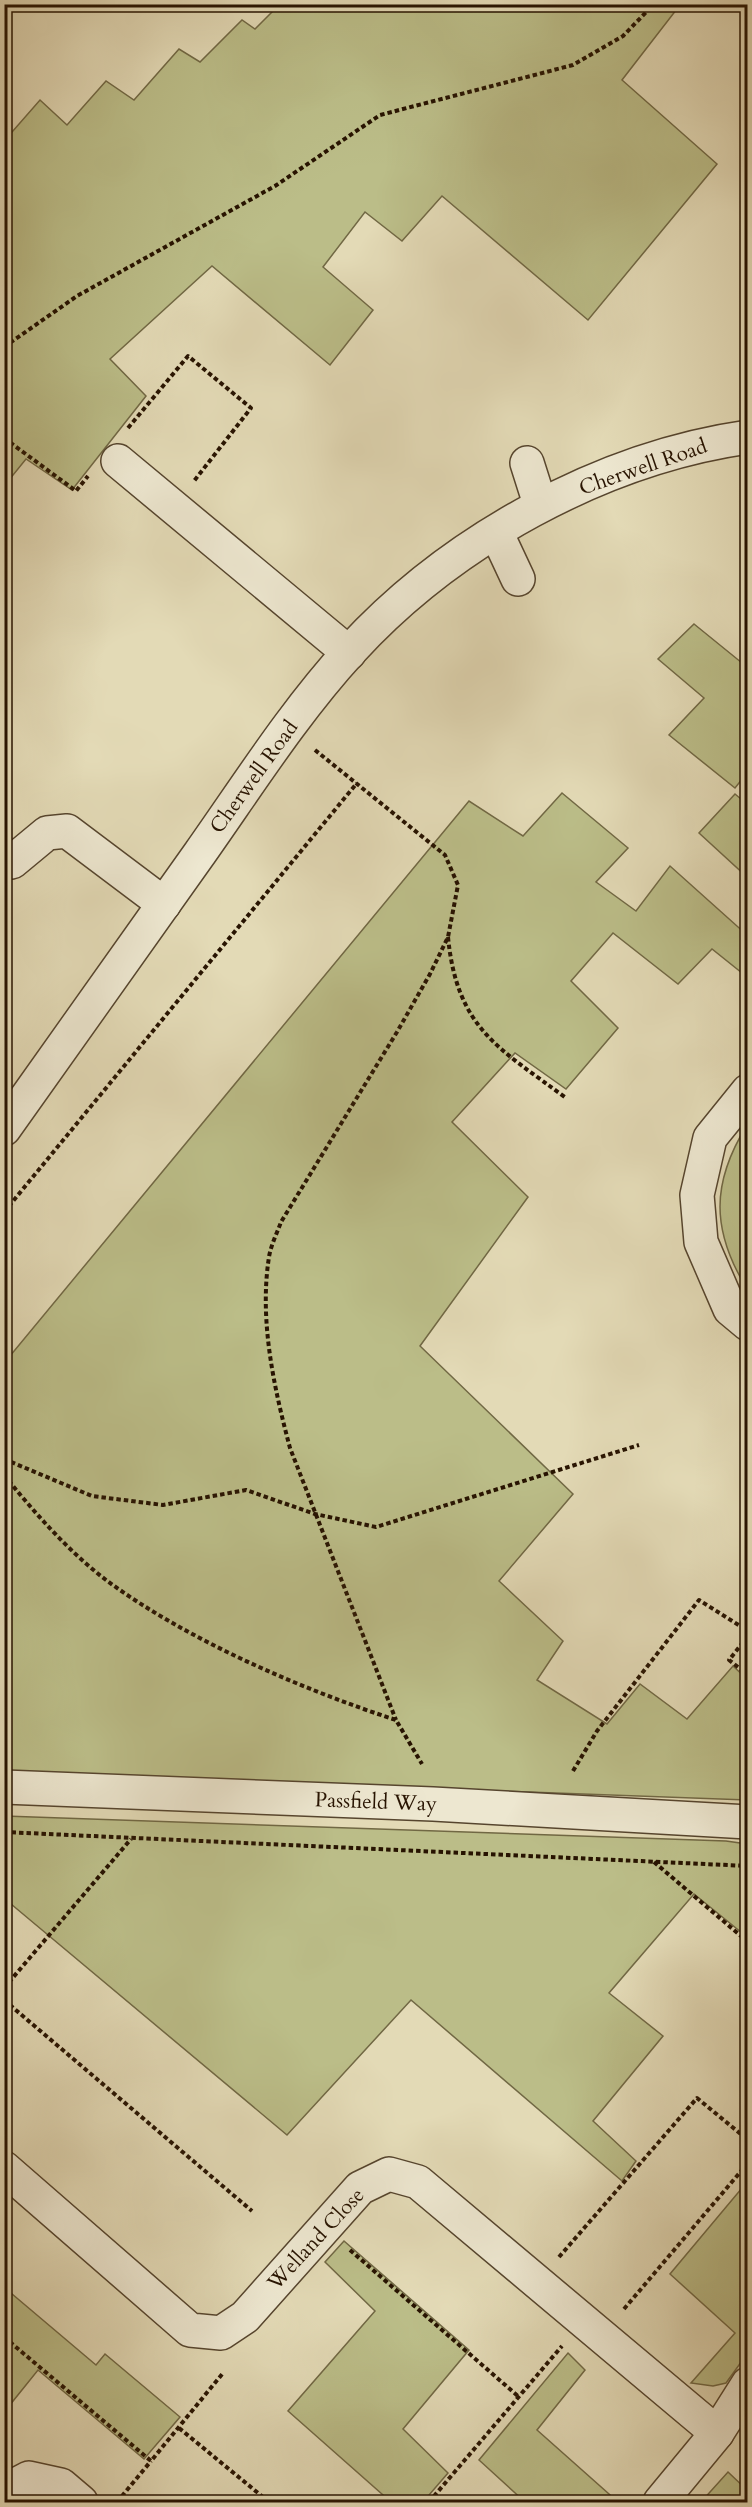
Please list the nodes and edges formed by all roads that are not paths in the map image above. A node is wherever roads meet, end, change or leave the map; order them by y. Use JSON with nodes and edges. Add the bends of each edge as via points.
{"nodes":[{"id":1,"x":747,"y":437,"type":"edge"},
{"id":2,"x":110,"y":457,"type":"road end"},
{"id":3,"x":527,"y":463,"type":"dead end"},
{"id":4,"x":540,"y":504,"type":"junction"},
{"id":5,"x":495,"y":532,"type":"junction"},
{"id":6,"x":518,"y":579,"type":"dead end"},
{"id":7,"x":349,"y":653,"type":"junction"},
{"id":8,"x":4,"y":863,"type":"edge"},
{"id":9,"x":164,"y":904,"type":"junction"},
{"id":10,"x":747,"y":1091,"type":"edge"},
{"id":11,"x":4,"y":1128,"type":"edge"},
{"id":12,"x":747,"y":1324,"type":"edge"},
{"id":13,"x":4,"y":1787,"type":"edge"},
{"id":14,"x":747,"y":1822,"type":"edge"},
{"id":15,"x":4,"y":2168,"type":"edge"},
{"id":16,"x":747,"y":2384,"type":"edge"},
{"id":17,"x":717,"y":2433,"type":"junction"},
{"id":18,"x":4,"y":2491,"type":"edge"},
{"id":19,"x":81,"y":2502,"type":"edge"},
{"id":20,"x":660,"y":2502,"type":"edge"}],
"edges":[{"from":1,"to":4,"type":"street","name":"Cherwell Road","via":[[702,444]]},
{"from":2,"to":7,"type":"street"},
{"from":3,"to":4,"type":"street"},
{"from":4,"to":5,"type":"street","name":"Cherwell Road"},
{"from":5,"to":6,"type":"street"},
{"from":5,"to":7,"type":"street","name":"Cherwell Road","via":[[416,588]]},
{"from":7,"to":9,"type":"street","name":"Cherwell Road","via":[[289,728]]},
{"from":8,"to":9,"type":"street","via":[[12,862],[47,834],[67,831]]},
{"from":9,"to":11,"type":"street","name":"Cherwell Road"},
{"from":10,"to":12,"type":"street","via":[[710,1138],[697,1195],[701,1242],[730,1308]]},
{"from":13,"to":14,"type":"street","name":"Passfield Way","via":[[433,1804]]},
{"from":15,"to":17,"type":"street","name":"Welland Close","via":[[190,2330],[221,2333],[245,2317],[360,2188],[389,2174],[418,2182]]},
{"from":16,"to":17,"type":"street"},
{"from":17,"to":20,"type":"street"},
{"from":18,"to":19,"type":"street","via":[[29,2478],[61,2485]]}]}
